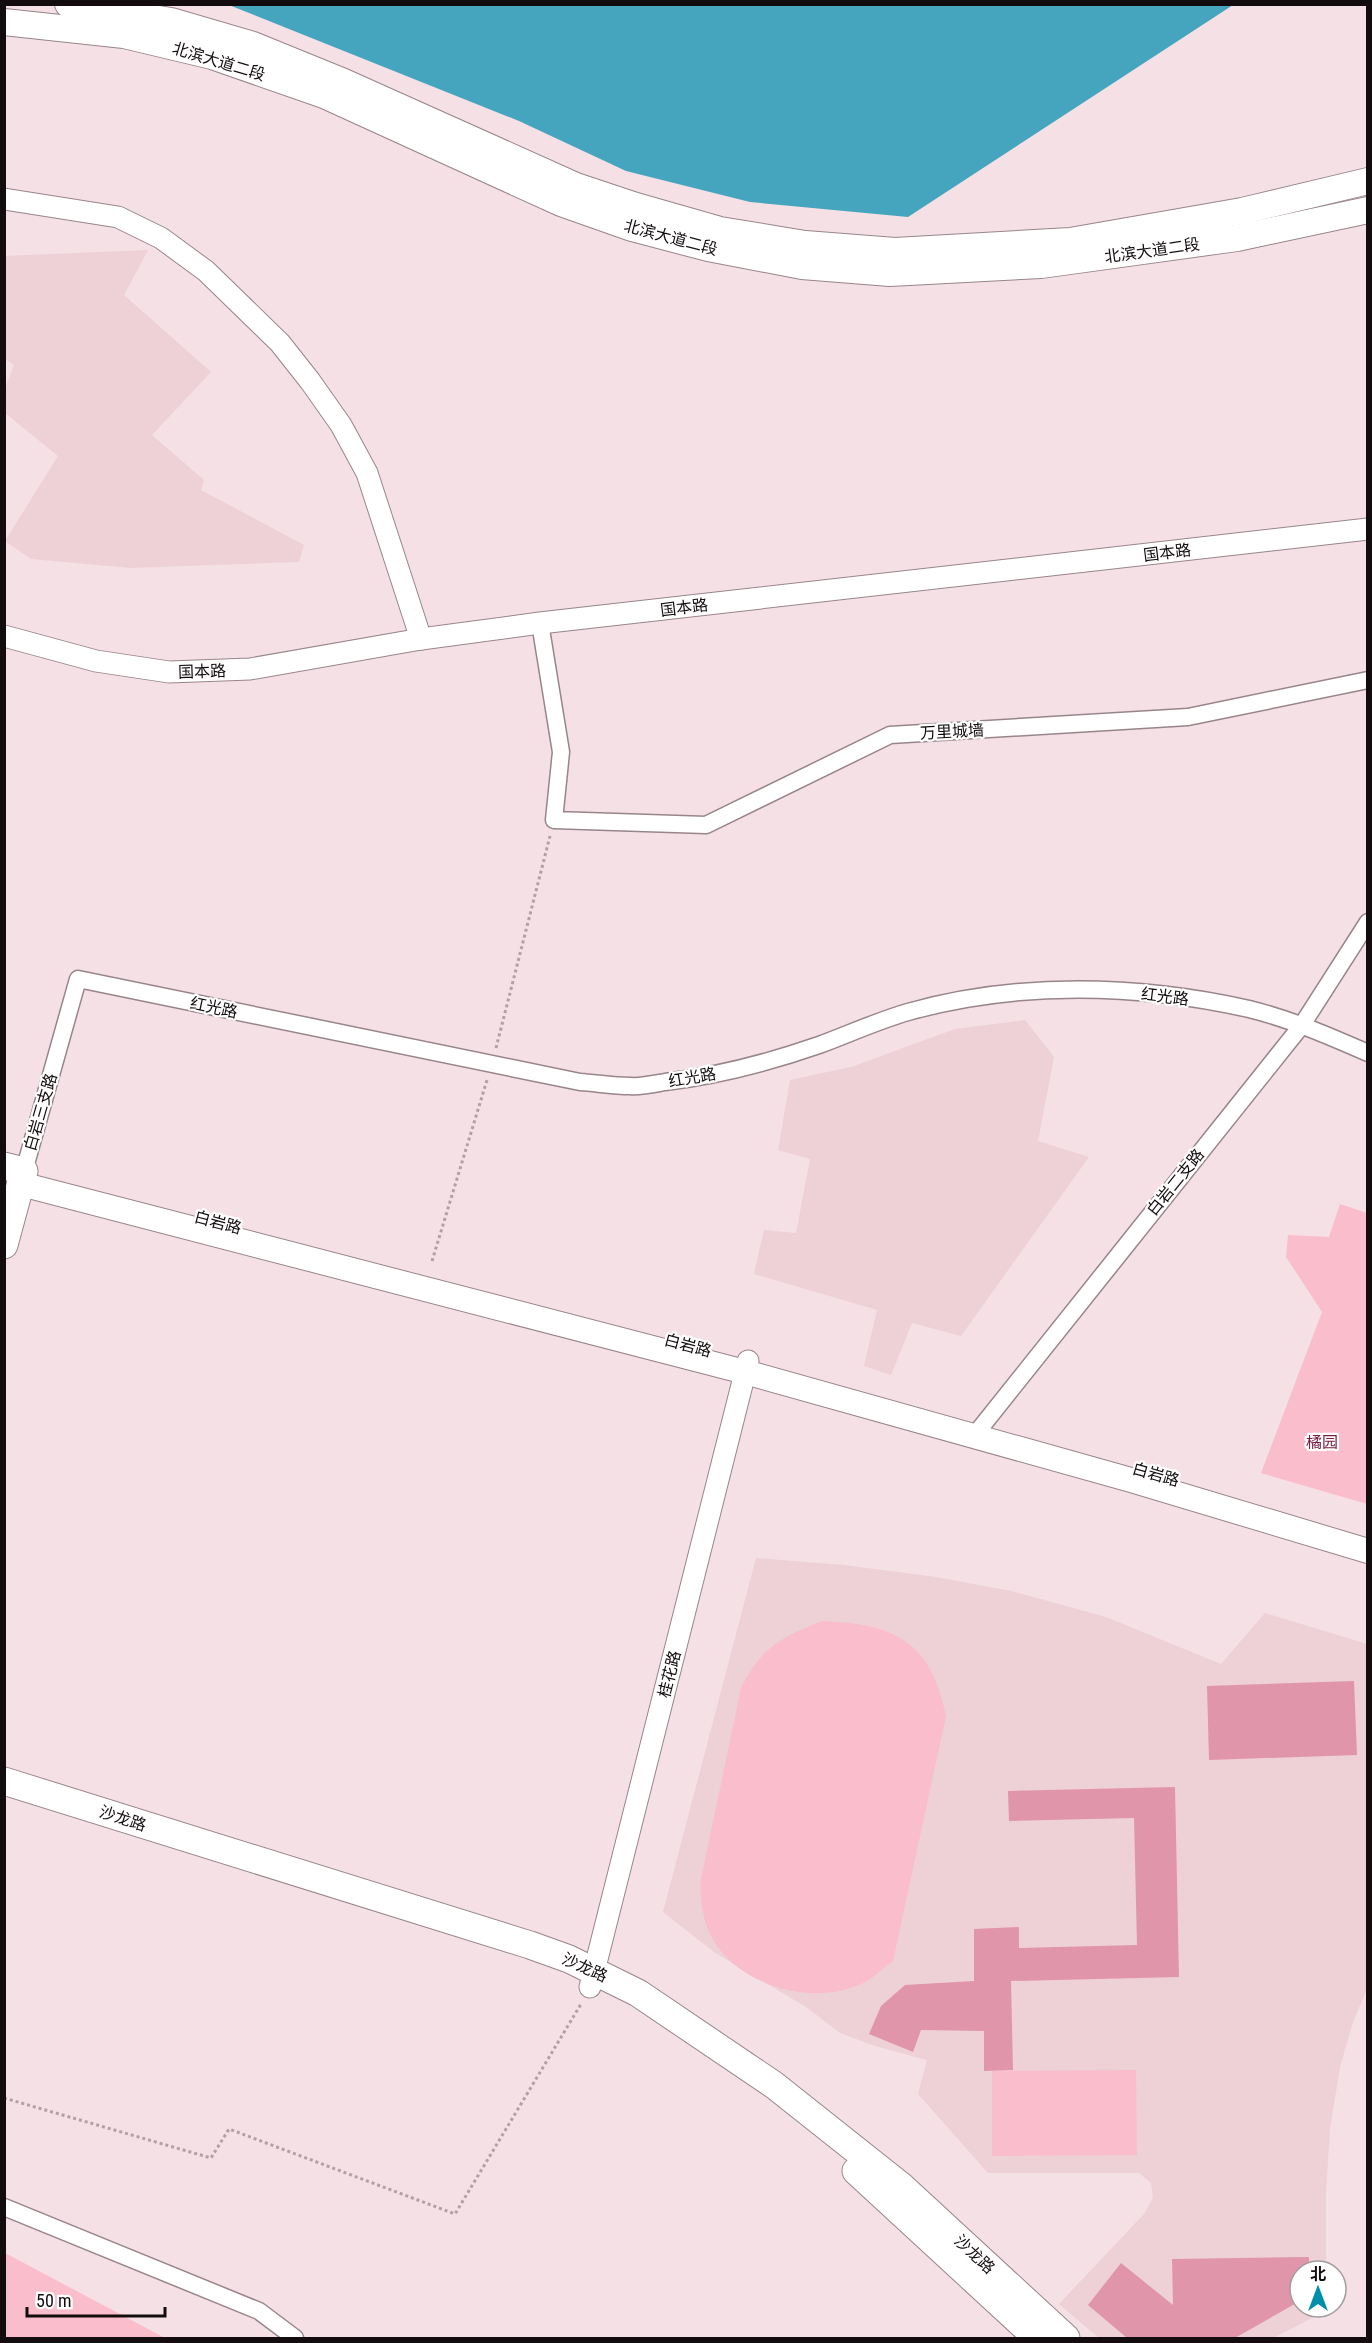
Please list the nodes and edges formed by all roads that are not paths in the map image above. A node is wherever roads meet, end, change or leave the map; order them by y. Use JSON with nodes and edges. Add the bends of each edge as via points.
{"nodes":[{"id":1,"x":69,"y":4,"type":"edge"},
{"id":2,"x":4,"y":22,"type":"edge"},
{"id":3,"x":1368,"y":181,"type":"edge"},
{"id":4,"x":4,"y":199,"type":"edge"},
{"id":5,"x":1368,"y":210,"type":"edge"},
{"id":6,"x":1368,"y":529,"type":"edge"},
{"id":7,"x":540,"y":624,"type":"junction"},
{"id":8,"x":4,"y":636,"type":"edge"},
{"id":9,"x":421,"y":639,"type":"junction"},
{"id":10,"x":1368,"y":680,"type":"edge"},
{"id":11,"x":1368,"y":922,"type":"edge"},
{"id":12,"x":78,"y":979,"type":"joint"},
{"id":13,"x":1302,"y":1025,"type":"junction"},
{"id":14,"x":1368,"y":1053,"type":"edge"},
{"id":15,"x":16,"y":1173,"type":"edge"},
{"id":16,"x":4,"y":1245,"type":"edge"},
{"id":17,"x":747,"y":1366,"type":"junction"},
{"id":18,"x":977,"y":1431,"type":"junction"},
{"id":19,"x":1368,"y":1537,"type":"edge"},
{"id":20,"x":1368,"y":1551,"type":"edge"},
{"id":21,"x":4,"y":1781,"type":"edge"},
{"id":22,"x":4,"y":1794,"type":"edge"},
{"id":23,"x":592,"y":1979,"type":"junction"},
{"id":24,"x":4,"y":2207,"type":"edge"},
{"id":25,"x":295,"y":2338,"type":"edge"},
{"id":26,"x":1038,"y":2338,"type":"edge"},
{"id":27,"x":1066,"y":2338,"type":"edge"}],
"edges":[{"from":1,"to":3,"type":"main road","name":"北滨大道二段","via":[[171,21],[253,45],[576,186],[720,230],[805,244],[895,251],[1070,241],[1242,211]]},
{"from":2,"to":5,"type":"main road","name":"北滨大道二段","via":[[124,35],[212,56],[324,95],[561,203],[632,228],[708,248],[802,266],[890,273],[1041,265],[1237,238]]},
{"from":4,"to":9,"type":"street","via":[[118,217],[161,238],[206,271],[280,343],[341,425],[367,473]]},
{"from":6,"to":7,"type":"street","name":"国本路"},
{"from":7,"to":9,"type":"street","name":"国本路"},
{"from":7,"to":10,"type":"street","name":"万里城墙","via":[[561,752],[554,820],[706,825],[890,735],[1188,717]]},
{"from":8,"to":9,"type":"street","name":"国本路","via":[[96,661],[169,672],[250,669]]},
{"from":11,"to":13,"type":"street","name":"白岩二支路"},
{"from":12,"to":13,"type":"street","name":"红光路","via":[[590,1083],[632,1086],[752,1066],[910,1011],[957,1000],[1054,989],[1184,997],[1250,1009]]},
{"from":12,"to":15,"type":"street","name":"白岩三支路"},
{"from":13,"to":14,"type":"street","name":"红光路"},
{"from":13,"to":18,"type":"street","name":"白岩二支路"},
{"from":15,"to":16,"type":"highway","name":"白岩三支路"},
{"from":15,"to":17,"type":"main road","name":"白岩路"},
{"from":17,"to":18,"type":"main road","name":"白岩路"},
{"from":17,"to":23,"type":"street","name":"桂花路"},
{"from":18,"to":19,"type":"main road","name":"白岩路","via":[[1134,1468]]},
{"from":18,"to":20,"type":"main road","name":"白岩路"},
{"from":21,"to":23,"type":"highway","name":"沙龙路","via":[[530,1945]]},
{"from":22,"to":23,"type":"highway","name":"沙龙路"},
{"from":23,"to":26,"type":"highway","name":"沙龙路","via":[[823,2145]]},
{"from":23,"to":27,"type":"highway","name":"沙龙路","via":[[638,1993],[774,2085],[900,2185]]},
{"from":24,"to":25,"type":"street","via":[[259,2311]]}]}
